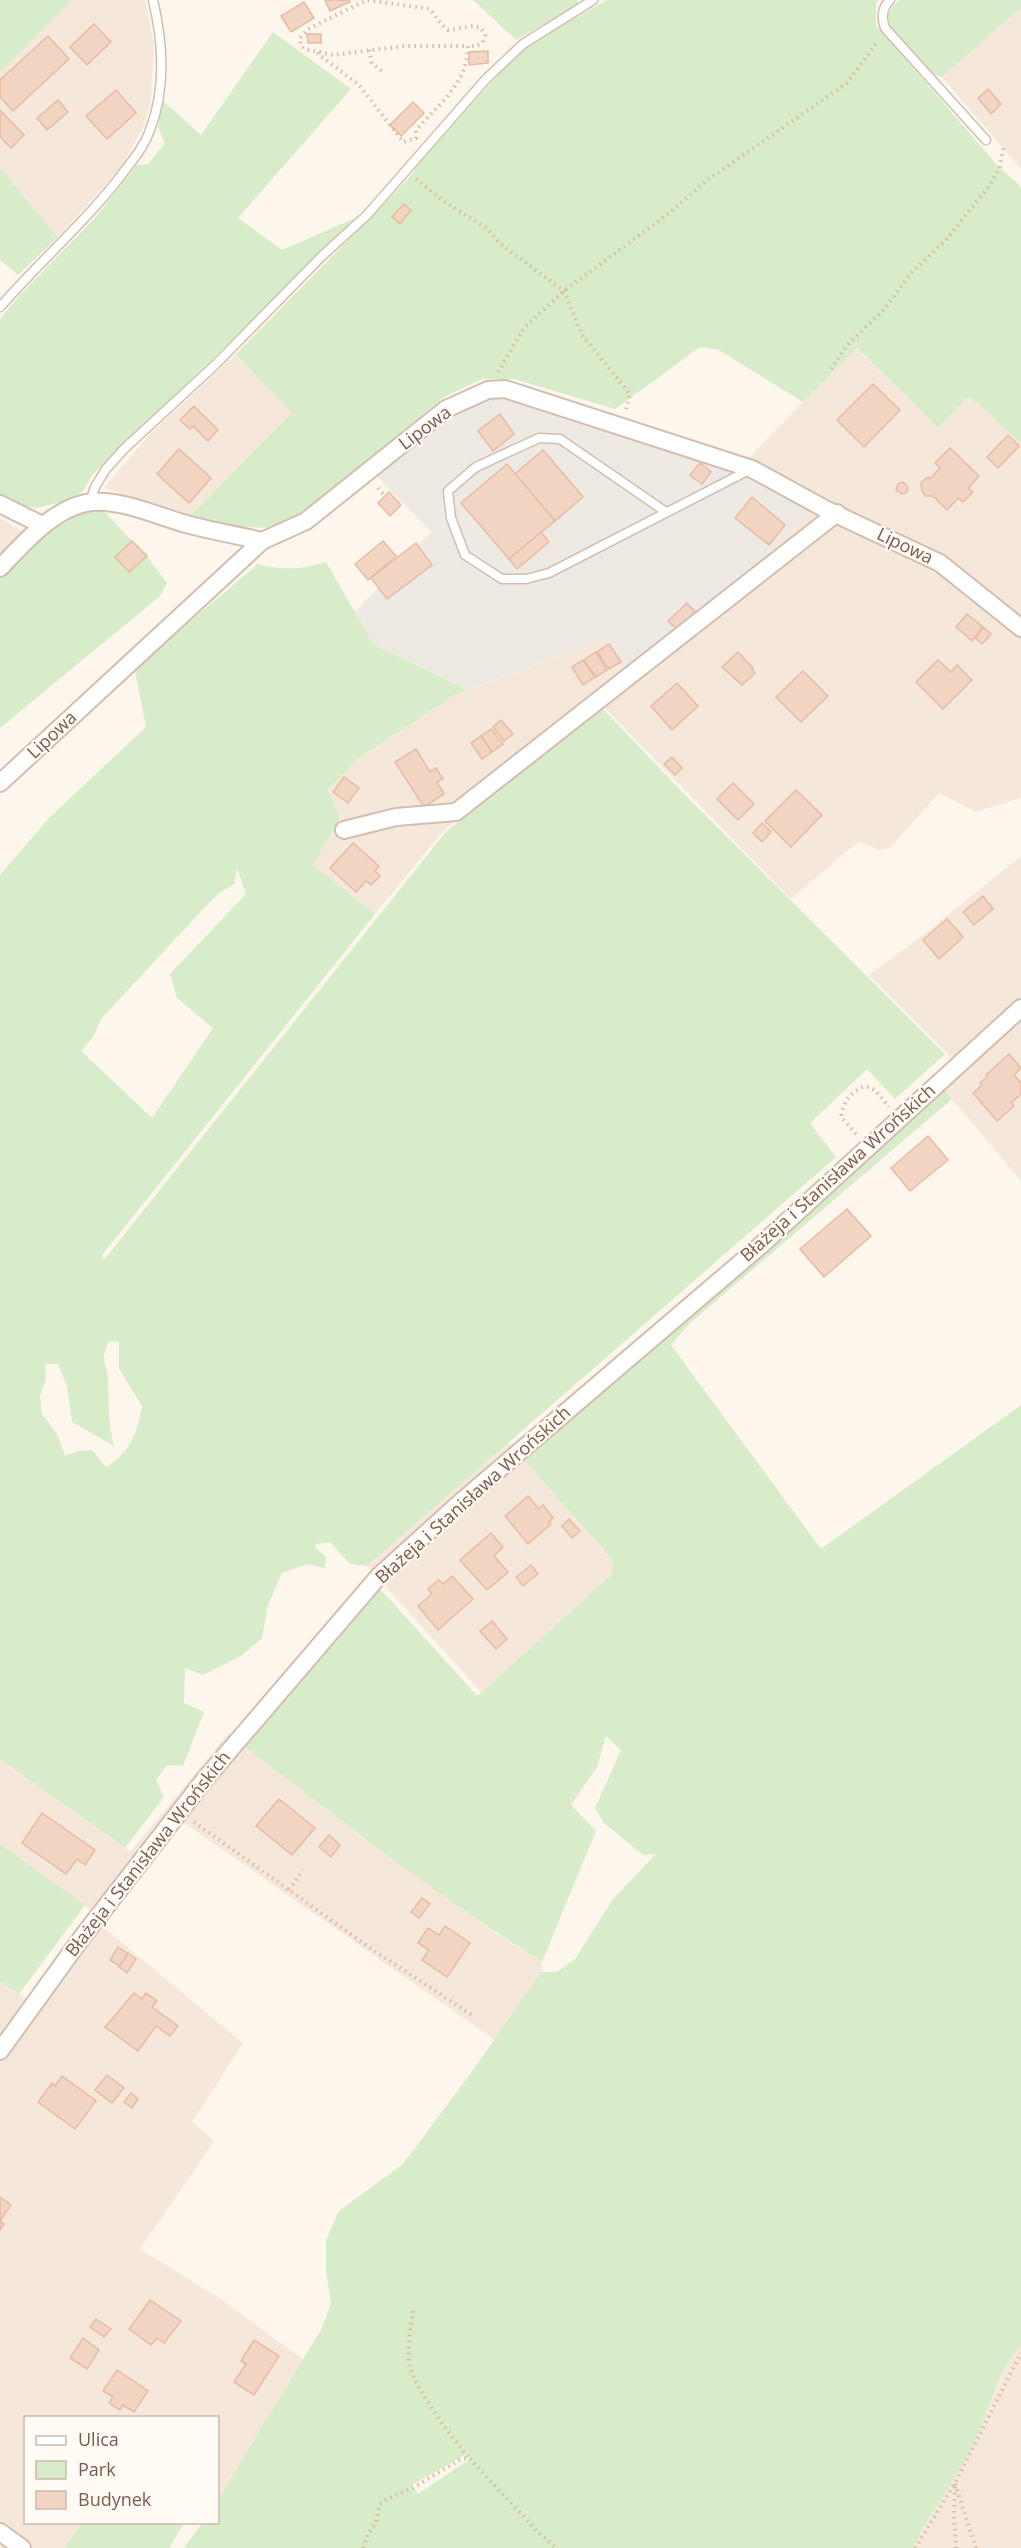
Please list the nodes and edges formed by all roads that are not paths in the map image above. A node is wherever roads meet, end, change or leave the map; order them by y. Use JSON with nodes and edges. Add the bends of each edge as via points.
{"nodes":[{"id":1,"x":153,"y":0,"type":"edge"},
{"id":2,"x":594,"y":0,"type":"edge"},
{"id":3,"x":890,"y":0,"type":"edge"},
{"id":4,"x":986,"y":140,"type":"dead end"},
{"id":5,"x":0,"y":307,"type":"edge"},
{"id":6,"x":752,"y":469,"type":"junction"},
{"id":7,"x":90,"y":502,"type":"junction"},
{"id":8,"x":0,"y":504,"type":"edge"},
{"id":9,"x":666,"y":512,"type":"junction"},
{"id":10,"x":837,"y":513,"type":"junction"},
{"id":11,"x":42,"y":525,"type":"junction"},
{"id":12,"x":262,"y":541,"type":"junction"},
{"id":13,"x":0,"y":568,"type":"edge"},
{"id":14,"x":1021,"y":628,"type":"edge"},
{"id":15,"x":0,"y":783,"type":"edge"},
{"id":16,"x":344,"y":830,"type":"dead end"},
{"id":17,"x":1021,"y":1008,"type":"edge"},
{"id":18,"x":0,"y":2051,"type":"edge"},
{"id":19,"x":0,"y":2532,"type":"edge"},
{"id":20,"x":22,"y":2548,"type":"edge"}],
"edges":[{"from":1,"to":5,"type":"lane","via":[[162,47],[157,106],[142,148],[109,192]]},
{"from":2,"to":7,"type":"lane","via":[[516,49],[460,106],[375,207],[124,449],[95,487]]},
{"from":3,"to":4,"type":"lane","via":[[884,8],[885,28]]},
{"from":6,"to":9,"type":"lane"},
{"from":6,"to":10,"type":"street","name":"Lipowa"},
{"from":6,"to":12,"type":"street","name":"Lipowa","via":[[505,389],[488,390],[446,410],[306,521]]},
{"from":7,"to":11,"type":"street"},
{"from":7,"to":12,"type":"street","via":[[108,502]]},
{"from":8,"to":11,"type":"street"},
{"from":9,"to":9,"type":"lane","via":[[549,573],[526,579],[502,579],[465,555],[451,518],[448,491],[476,467],[518,447],[539,438],[560,439]]},
{"from":10,"to":14,"type":"street","name":"Lipowa","via":[[940,562]]},
{"from":10,"to":16,"type":"street","via":[[456,812],[396,817]]},
{"from":11,"to":13,"type":"street"},
{"from":12,"to":15,"type":"street","name":"Lipowa"},
{"from":17,"to":18,"type":"street","name":"Błażeja i Stanisława Wrońskich","via":[[760,1246],[379,1576],[179,1812]]},
{"from":19,"to":20,"type":"street"}]}
